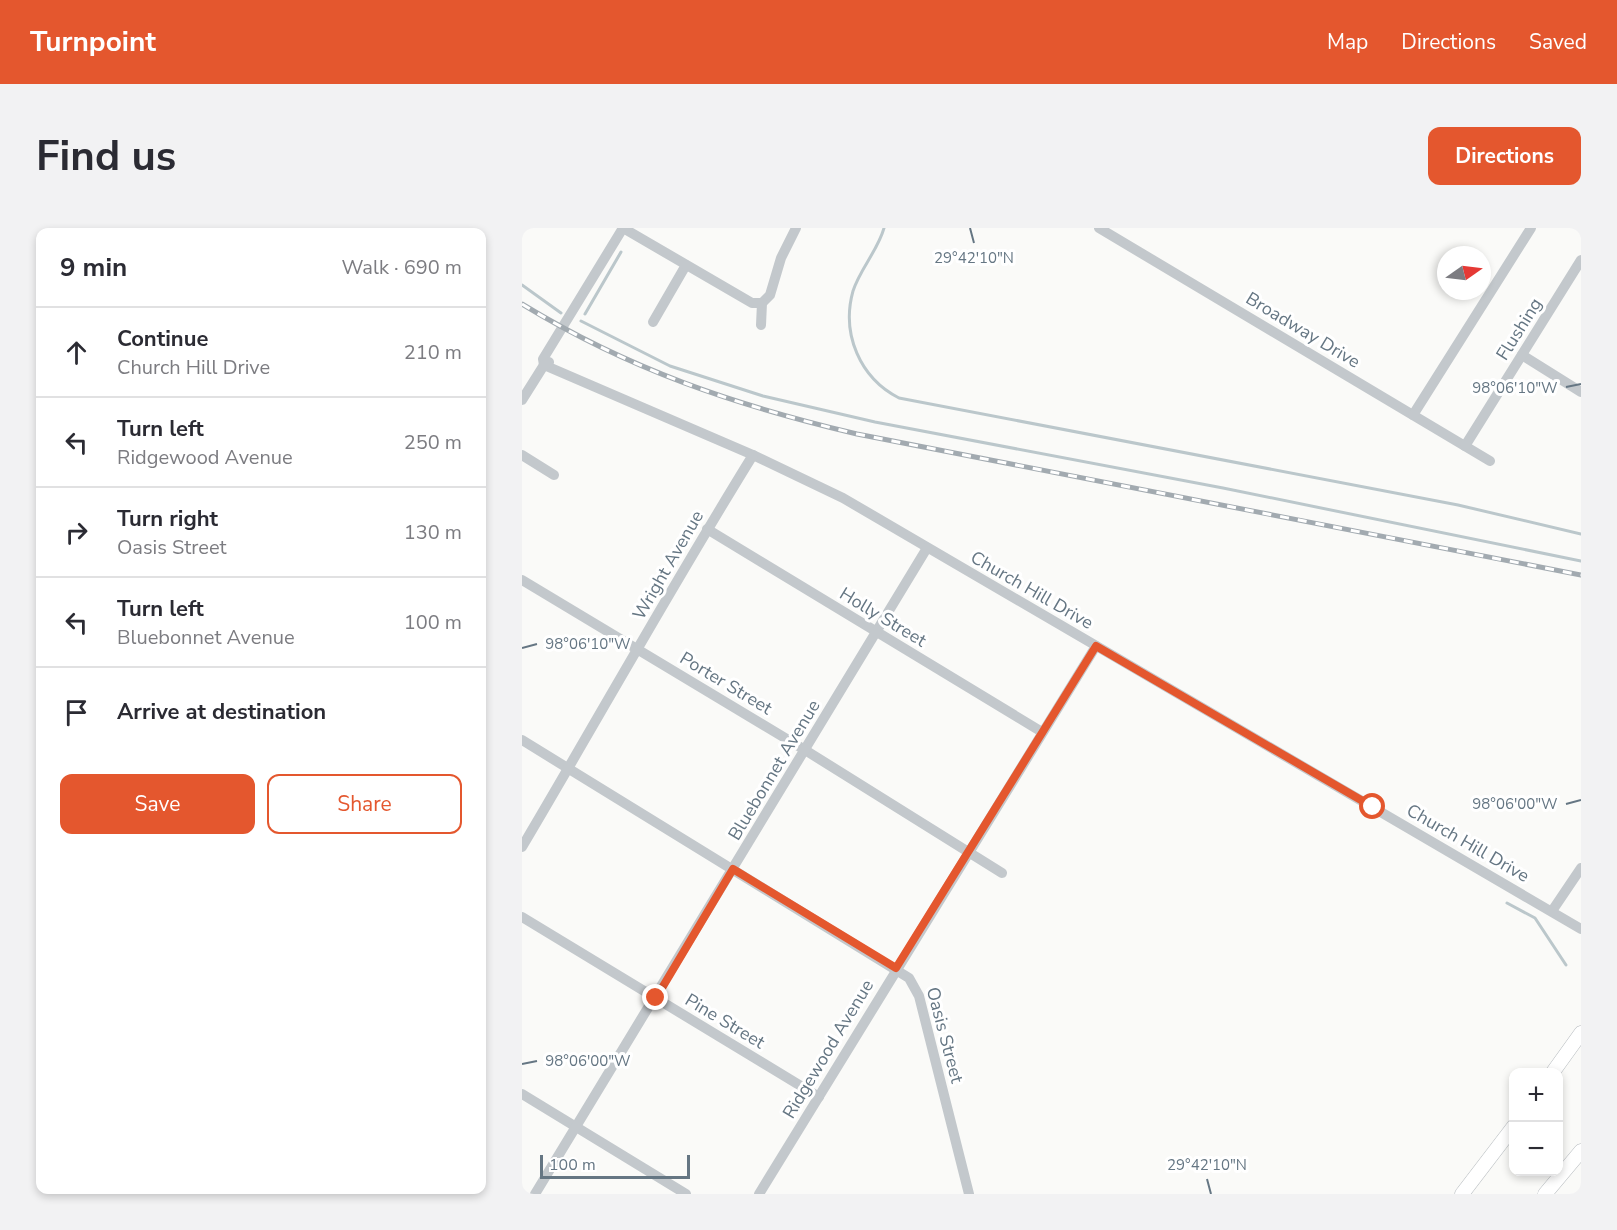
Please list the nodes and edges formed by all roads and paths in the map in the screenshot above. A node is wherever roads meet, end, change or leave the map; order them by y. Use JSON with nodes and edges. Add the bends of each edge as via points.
{"nodes":[{"id":1,"x":623,"y":228,"type":"edge"},
{"id":2,"x":796,"y":228,"type":"edge"},
{"id":3,"x":1100,"y":228,"type":"edge"},
{"id":4,"x":1531,"y":228,"type":"edge"},
{"id":5,"x":1581,"y":260,"type":"edge"},
{"id":6,"x":686,"y":265,"type":"junction"},
{"id":7,"x":762,"y":303,"type":"junction"},
{"id":8,"x":653,"y":322,"type":"dead end"},
{"id":9,"x":761,"y":325,"type":"dead end"},
{"id":10,"x":1522,"y":355,"type":"junction"},
{"id":11,"x":544,"y":365,"type":"junction"},
{"id":12,"x":1581,"y":392,"type":"edge"},
{"id":13,"x":522,"y":400,"type":"edge"},
{"id":14,"x":1413,"y":415,"type":"junction"},
{"id":15,"x":1465,"y":446,"type":"junction"},
{"id":16,"x":522,"y":455,"type":"edge"},
{"id":17,"x":753,"y":455,"type":"junction"},
{"id":18,"x":1490,"y":461,"type":"dead end"},
{"id":19,"x":554,"y":475,"type":"dead end"},
{"id":20,"x":707,"y":530,"type":"junction"},
{"id":21,"x":927,"y":548,"type":"junction"},
{"id":22,"x":522,"y":580,"type":"edge"},
{"id":23,"x":877,"y":633,"type":"junction"},
{"id":24,"x":1096,"y":646,"type":"junction"},
{"id":25,"x":639,"y":649,"type":"junction"},
{"id":26,"x":1042,"y":732,"type":"junction"},
{"id":27,"x":522,"y":740,"type":"edge"},
{"id":28,"x":805,"y":750,"type":"junction"},
{"id":29,"x":568,"y":769,"type":"junction"},
{"id":30,"x":522,"y":847,"type":"edge"},
{"id":31,"x":970,"y":852,"type":"junction"},
{"id":32,"x":1581,"y":868,"type":"edge"},
{"id":33,"x":733,"y":869,"type":"junction"},
{"id":34,"x":1002,"y":873,"type":"dead end"},
{"id":35,"x":1552,"y":911,"type":"junction"},
{"id":36,"x":522,"y":917,"type":"edge"},
{"id":37,"x":1581,"y":929,"type":"edge"},
{"id":38,"x":896,"y":968,"type":"junction"},
{"id":39,"x":656,"y":998,"type":"junction"},
{"id":40,"x":1581,"y":1034,"type":"edge"},
{"id":41,"x":1556,"y":1068,"type":"edge"},
{"id":42,"x":522,"y":1094,"type":"edge"},
{"id":43,"x":819,"y":1097,"type":"junction"},
{"id":44,"x":576,"y":1127,"type":"junction"},
{"id":45,"x":1509,"y":1133,"type":"edge"},
{"id":46,"x":1581,"y":1151,"type":"edge"},
{"id":47,"x":536,"y":1194,"type":"edge"},
{"id":48,"x":686,"y":1194,"type":"edge"},
{"id":49,"x":759,"y":1194,"type":"edge"},
{"id":50,"x":969,"y":1194,"type":"edge"},
{"id":51,"x":1462,"y":1194,"type":"edge"},
{"id":52,"x":1545,"y":1194,"type":"edge"}],
"edges":[{"from":1,"to":6,"type":"street"},
{"from":1,"to":11,"type":"street","via":[[543,359]]},
{"from":2,"to":7,"type":"street","via":[[781,258],[770,295]]},
{"from":3,"to":14,"type":"street","name":"Broadway Drive"},
{"from":4,"to":14,"type":"street"},
{"from":5,"to":10,"type":"street","name":"Flushing"},
{"from":6,"to":7,"type":"street","via":[[752,303]]},
{"from":6,"to":8,"type":"street"},
{"from":7,"to":9,"type":"street"},
{"from":10,"to":12,"type":"street"},
{"from":10,"to":15,"type":"street","name":"Flushing"},
{"from":11,"to":13,"type":"street"},
{"from":11,"to":17,"type":"street","name":"Church Hill Drive"},
{"from":14,"to":15,"type":"street","name":"Broadway Drive"},
{"from":15,"to":18,"type":"street","name":"Broadway Drive"},
{"from":16,"to":19,"type":"street"},
{"from":17,"to":20,"type":"street","name":"Wright Avenue"},
{"from":17,"to":21,"type":"street","name":"Church Hill Drive","via":[[843,498]]},
{"from":20,"to":23,"type":"street","name":"Holly Street"},
{"from":20,"to":25,"type":"street","name":"Wright Avenue"},
{"from":21,"to":23,"type":"street","name":"Bluebonnet Avenue"},
{"from":21,"to":24,"type":"street","name":"Church Hill Drive"},
{"from":22,"to":25,"type":"street","name":"Porter Street"},
{"from":23,"to":26,"type":"street","name":"Holly Street"},
{"from":23,"to":28,"type":"street","name":"Bluebonnet Avenue"},
{"from":24,"to":26,"type":"street","name":"Ridgewood Avenue"},
{"from":24,"to":35,"type":"street","name":"Church Hill Drive"},
{"from":25,"to":28,"type":"street","name":"Porter Street"},
{"from":25,"to":29,"type":"street","name":"Wright Avenue"},
{"from":26,"to":31,"type":"street","name":"Ridgewood Avenue"},
{"from":27,"to":29,"type":"street","name":"Oasis Street"},
{"from":28,"to":31,"type":"street","name":"Porter Street"},
{"from":28,"to":33,"type":"street","name":"Bluebonnet Avenue"},
{"from":29,"to":30,"type":"street","name":"Wright Avenue"},
{"from":29,"to":33,"type":"street","name":"Oasis Street"},
{"from":31,"to":34,"type":"street","name":"Porter Street"},
{"from":31,"to":38,"type":"street","name":"Ridgewood Avenue"},
{"from":32,"to":35,"type":"street"},
{"from":33,"to":38,"type":"street","name":"Oasis Street"},
{"from":33,"to":39,"type":"street","name":"Bluebonnet Avenue"},
{"from":35,"to":37,"type":"street","name":"Church Hill Drive"},
{"from":36,"to":39,"type":"street","name":"Pine Street"},
{"from":38,"to":43,"type":"street","name":"Ridgewood Avenue"},
{"from":38,"to":50,"type":"street","name":"Oasis Street","via":[[909,978],[919,996]]},
{"from":39,"to":43,"type":"street","name":"Pine Street"},
{"from":39,"to":44,"type":"street","name":"Bluebonnet Avenue"},
{"from":40,"to":41,"type":"main road"},
{"from":42,"to":44,"type":"street"},
{"from":43,"to":49,"type":"street","name":"Ridgewood Avenue"},
{"from":44,"to":47,"type":"street","name":"Bluebonnet Avenue"},
{"from":44,"to":48,"type":"street"},
{"from":45,"to":51,"type":"main road"},
{"from":46,"to":52,"type":"main road"}]}
